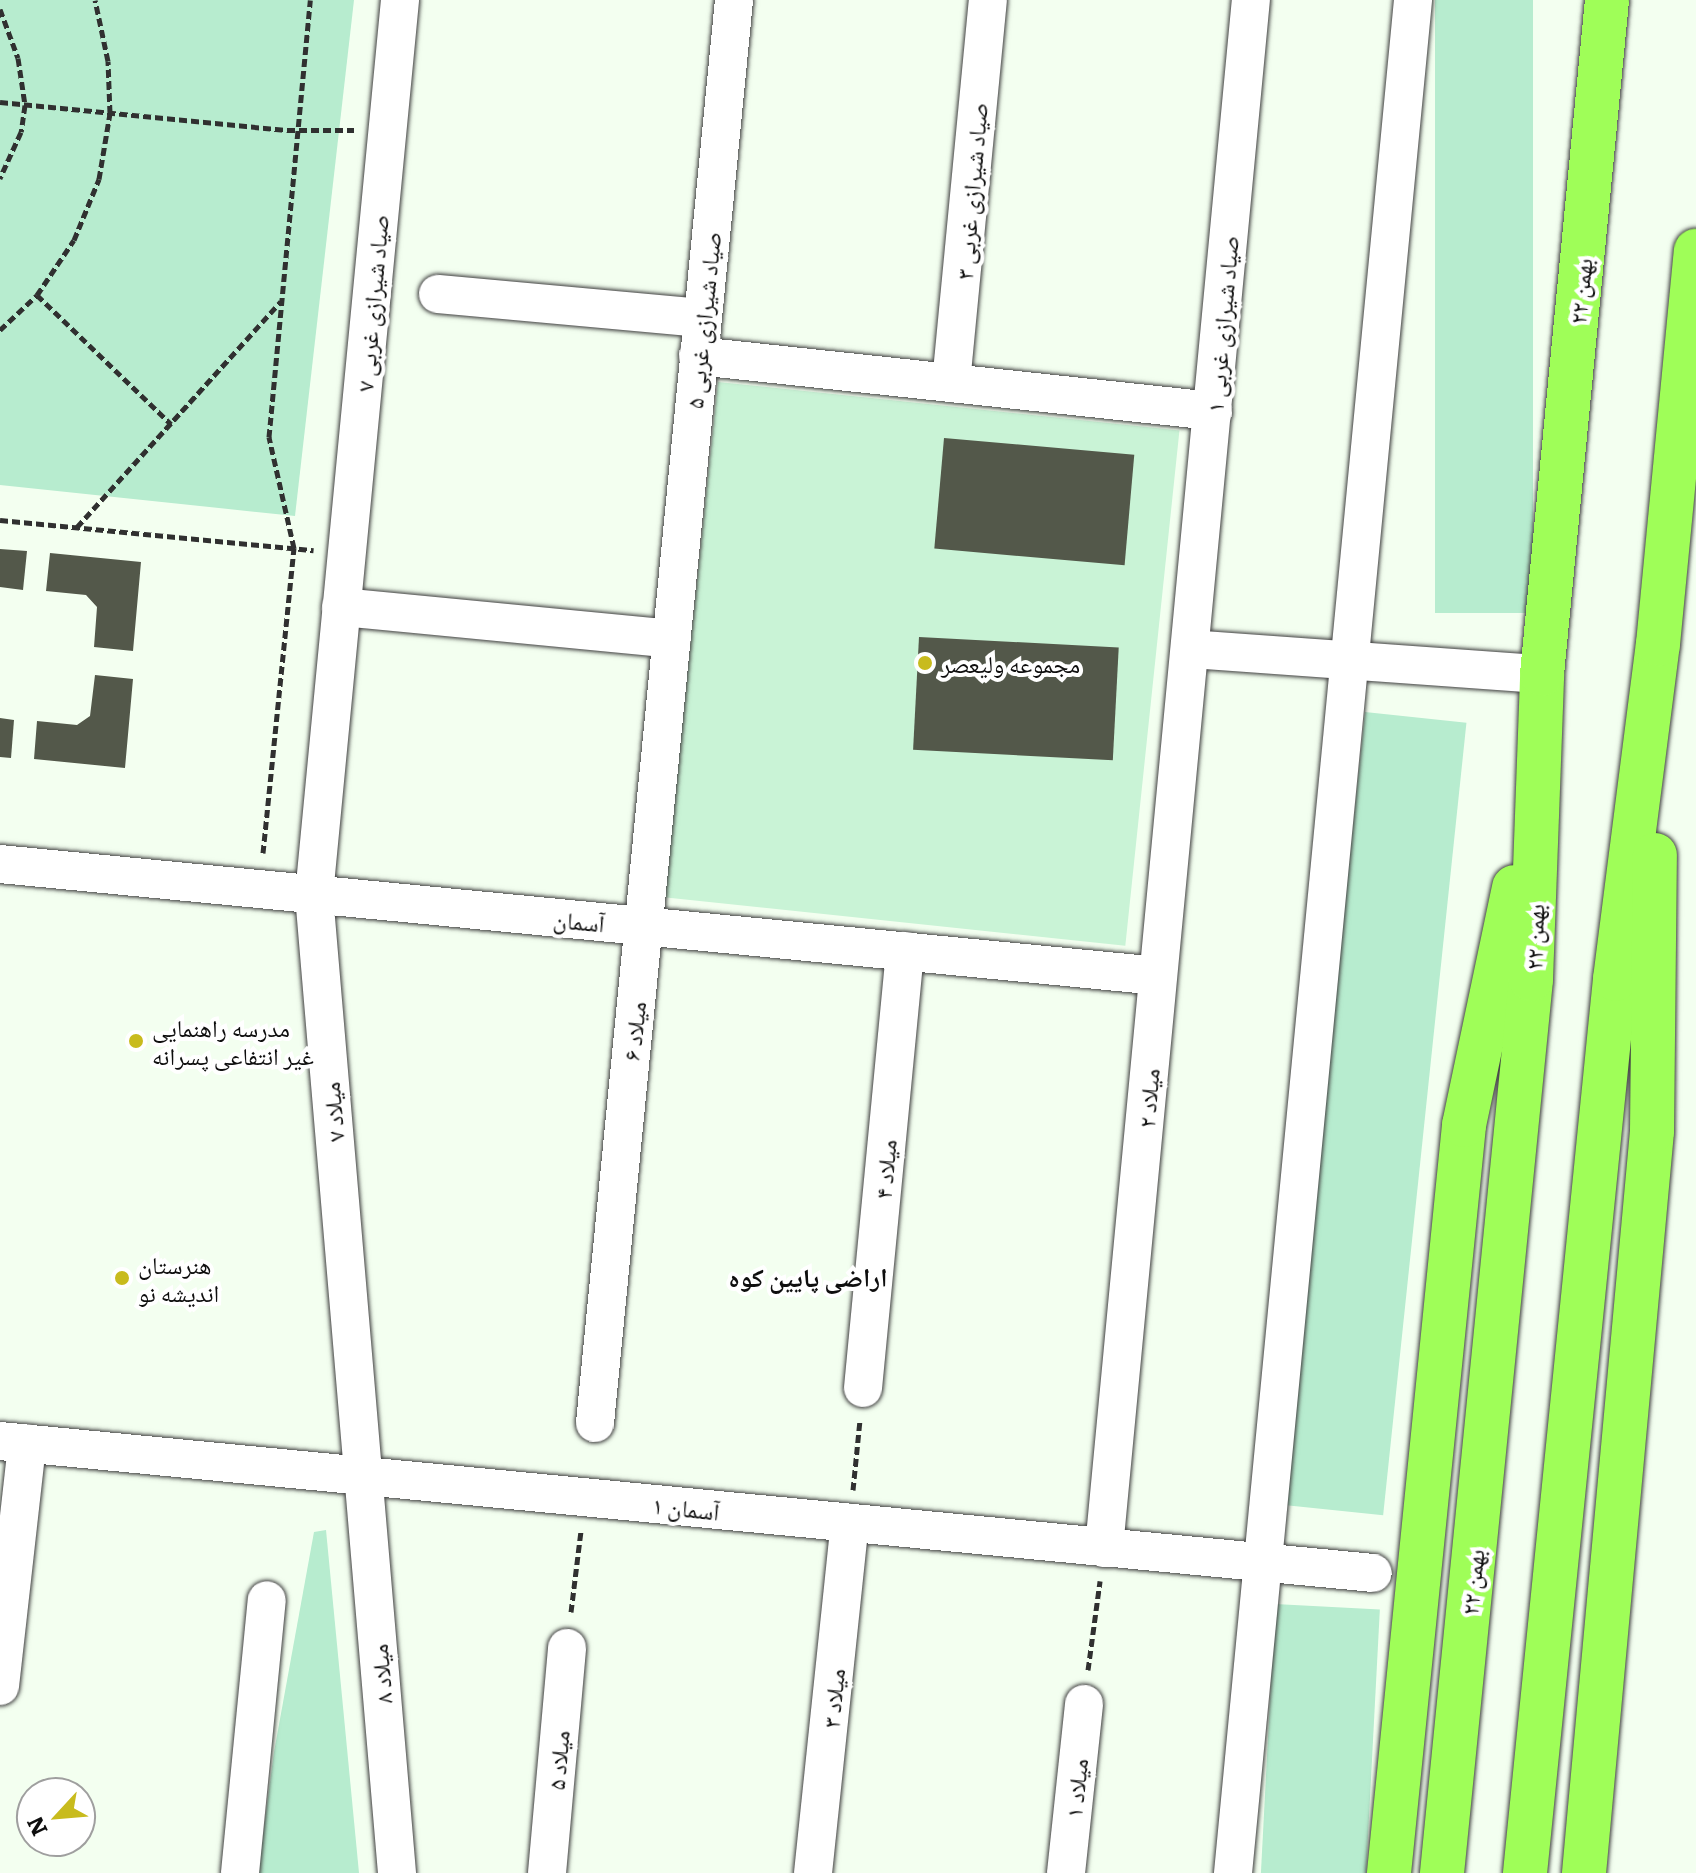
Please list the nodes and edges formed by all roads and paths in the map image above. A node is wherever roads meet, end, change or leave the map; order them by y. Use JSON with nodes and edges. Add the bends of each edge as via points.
{"nodes":[{"id":1,"x":95,"y":0,"type":"edge"},
{"id":2,"x":310,"y":0,"type":"edge"},
{"id":3,"x":400,"y":0,"type":"edge"},
{"id":4,"x":734,"y":0,"type":"edge"},
{"id":5,"x":988,"y":0,"type":"edge"},
{"id":6,"x":1251,"y":0,"type":"edge"},
{"id":7,"x":1413,"y":0,"type":"edge"},
{"id":8,"x":1607,"y":0,"type":"edge"},
{"id":9,"x":0,"y":9,"type":"edge"},
{"id":10,"x":0,"y":102,"type":"edge"},
{"id":11,"x":25,"y":105,"type":"junction"},
{"id":12,"x":110,"y":113,"type":"junction"},
{"id":13,"x":298,"y":129,"type":"junction"},
{"id":14,"x":387,"y":131,"type":"junction"},
{"id":15,"x":0,"y":178,"type":"edge"},
{"id":16,"x":1696,"y":251,"type":"edge"},
{"id":17,"x":438,"y":294,"type":"dead end"},
{"id":18,"x":37,"y":295,"type":"junction"},
{"id":19,"x":282,"y":301,"type":"junction"},
{"id":20,"x":702,"y":318,"type":"junction"},
{"id":21,"x":0,"y":330,"type":"edge"},
{"id":22,"x":698,"y":356,"type":"junction"},
{"id":23,"x":951,"y":383,"type":"junction"},
{"id":24,"x":1213,"y":411,"type":"junction"},
{"id":25,"x":171,"y":424,"type":"junction"},
{"id":26,"x":0,"y":520,"type":"edge"},
{"id":27,"x":77,"y":527,"type":"dead end"},
{"id":28,"x":294,"y":548,"type":"junction"},
{"id":29,"x":347,"y":552,"type":"junction"},
{"id":30,"x":341,"y":607,"type":"junction"},
{"id":31,"x":671,"y":639,"type":"junction"},
{"id":32,"x":1658,"y":644,"type":"junction"},
{"id":33,"x":1190,"y":649,"type":"junction"},
{"id":34,"x":1348,"y":660,"type":"junction"},
{"id":35,"x":1542,"y":674,"type":"junction"},
{"id":36,"x":1539,"y":767,"type":"junction"},
{"id":37,"x":0,"y":864,"type":"edge"},
{"id":38,"x":260,"y":889,"type":"junction"},
{"id":39,"x":314,"y":895,"type":"junction"},
{"id":40,"x":644,"y":926,"type":"junction"},
{"id":41,"x":905,"y":951,"type":"junction"},
{"id":42,"x":1158,"y":976,"type":"junction"},
{"id":43,"x":863,"y":1388,"type":"joint"},
{"id":44,"x":595,"y":1423,"type":"dead end"},
{"id":45,"x":14,"y":1442,"type":"edge"},
{"id":46,"x":363,"y":1475,"type":"junction"},
{"id":47,"x":850,"y":1523,"type":"junction"},
{"id":48,"x":1104,"y":1548,"type":"junction"},
{"id":49,"x":1262,"y":1563,"type":"junction"},
{"id":50,"x":1373,"y":1573,"type":"dead end"},
{"id":51,"x":267,"y":1600,"type":"dead end"},
{"id":52,"x":567,"y":1648,"type":"dead end"},
{"id":53,"x":0,"y":1686,"type":"edge"},
{"id":54,"x":1084,"y":1704,"type":"joint"},
{"id":55,"x":240,"y":1873,"type":"edge"},
{"id":56,"x":397,"y":1873,"type":"edge"},
{"id":57,"x":547,"y":1873,"type":"edge"},
{"id":58,"x":813,"y":1873,"type":"edge"},
{"id":59,"x":1066,"y":1873,"type":"edge"},
{"id":60,"x":1233,"y":1873,"type":"edge"},
{"id":61,"x":1389,"y":1873,"type":"edge"},
{"id":62,"x":1442,"y":1873,"type":"edge"},
{"id":63,"x":1525,"y":1873,"type":"edge"},
{"id":64,"x":1584,"y":1873,"type":"edge"}],
"edges":[{"from":1,"to":12,"type":"path","via":[[108,61]]},
{"from":2,"to":13,"type":"path"},
{"from":3,"to":14,"type":"street","name":"صیاد شیرازی غربی ۷"},
{"from":4,"to":20,"type":"street","name":"صیاد شیرازی غربی ۵"},
{"from":5,"to":23,"type":"street","name":"صیاد شیرازی غربی ۳"},
{"from":6,"to":24,"type":"street","name":"صیاد شیرازی غربی ۱"},
{"from":7,"to":34,"type":"street"},
{"from":8,"to":35,"type":"highway","name":"۲۲ بهمن"},
{"from":9,"to":11,"type":"path","via":[[18,58]]},
{"from":10,"to":11,"type":"path"},
{"from":11,"to":12,"type":"path"},
{"from":11,"to":15,"type":"path","via":[[21,132]]},
{"from":12,"to":13,"type":"path"},
{"from":12,"to":18,"type":"path","via":[[99,179],[79,228]]},
{"from":13,"to":14,"type":"path"},
{"from":13,"to":19,"type":"path"},
{"from":14,"to":29,"type":"street","name":"صیاد شیرازی غربی ۷"},
{"from":16,"to":32,"type":"highway"},
{"from":17,"to":20,"type":"street"},
{"from":18,"to":21,"type":"path"},
{"from":18,"to":25,"type":"path"},
{"from":19,"to":25,"type":"path"},
{"from":19,"to":28,"type":"path","via":[[269,437]]},
{"from":20,"to":22,"type":"street","name":"صیاد شیرازی غربی ۵"},
{"from":22,"to":23,"type":"street"},
{"from":22,"to":31,"type":"street","name":"صیاد شیرازی غربی ۵"},
{"from":23,"to":24,"type":"street"},
{"from":24,"to":33,"type":"street","name":"صیاد شیرازی غربی ۱"},
{"from":25,"to":27,"type":"path"},
{"from":26,"to":28,"type":"path"},
{"from":28,"to":29,"type":"path"},
{"from":28,"to":38,"type":"path"},
{"from":29,"to":30,"type":"street","name":"صیاد شیرازی غربی ۷"},
{"from":30,"to":31,"type":"street"},
{"from":30,"to":39,"type":"street","name":"میلاد ۷"},
{"from":31,"to":40,"type":"street","name":"میلاد ۶"},
{"from":32,"to":63,"type":"highway","via":[[1615,979]]},
{"from":32,"to":64,"type":"highway","via":[[1652,1131]]},
{"from":33,"to":34,"type":"street"},
{"from":33,"to":42,"type":"street","name":"میلاد ۲"},
{"from":34,"to":35,"type":"street"},
{"from":34,"to":49,"type":"street"},
{"from":35,"to":36,"type":"highway","name":"۲۲ بهمن"},
{"from":36,"to":61,"type":"highway","via":[[1464,1125]]},
{"from":36,"to":62,"type":"highway","name":"۲۲ بهمن","via":[[1531,979]]},
{"from":37,"to":38,"type":"street","name":"آسمان"},
{"from":38,"to":39,"type":"street","name":"آسمان"},
{"from":39,"to":40,"type":"street","name":"آسمان"},
{"from":39,"to":46,"type":"street","name":"میلاد ۷"},
{"from":40,"to":41,"type":"street","name":"آسمان"},
{"from":40,"to":44,"type":"street","name":"میلاد ۶"},
{"from":41,"to":42,"type":"street","name":"آسمان"},
{"from":41,"to":43,"type":"street","name":"میلاد ۴"},
{"from":42,"to":48,"type":"street","name":"میلاد ۲"},
{"from":43,"to":47,"type":"path"},
{"from":45,"to":46,"type":"street","name":"آسمان ۱"},
{"from":45,"to":53,"type":"street"},
{"from":46,"to":47,"type":"street","name":"آسمان ۱"},
{"from":46,"to":56,"type":"street","name":"میلاد ۸"},
{"from":47,"to":48,"type":"street","name":"آسمان ۱"},
{"from":47,"to":58,"type":"street","name":"میلاد ۳"},
{"from":48,"to":49,"type":"street","name":"آسمان ۱"},
{"from":48,"to":54,"type":"path"},
{"from":49,"to":50,"type":"street","name":"آسمان ۱"},
{"from":49,"to":60,"type":"street"},
{"from":51,"to":55,"type":"street"},
{"from":52,"to":57,"type":"street","name":"میلاد ۵"},
{"from":54,"to":59,"type":"street","name":"میلاد ۱"}]}
